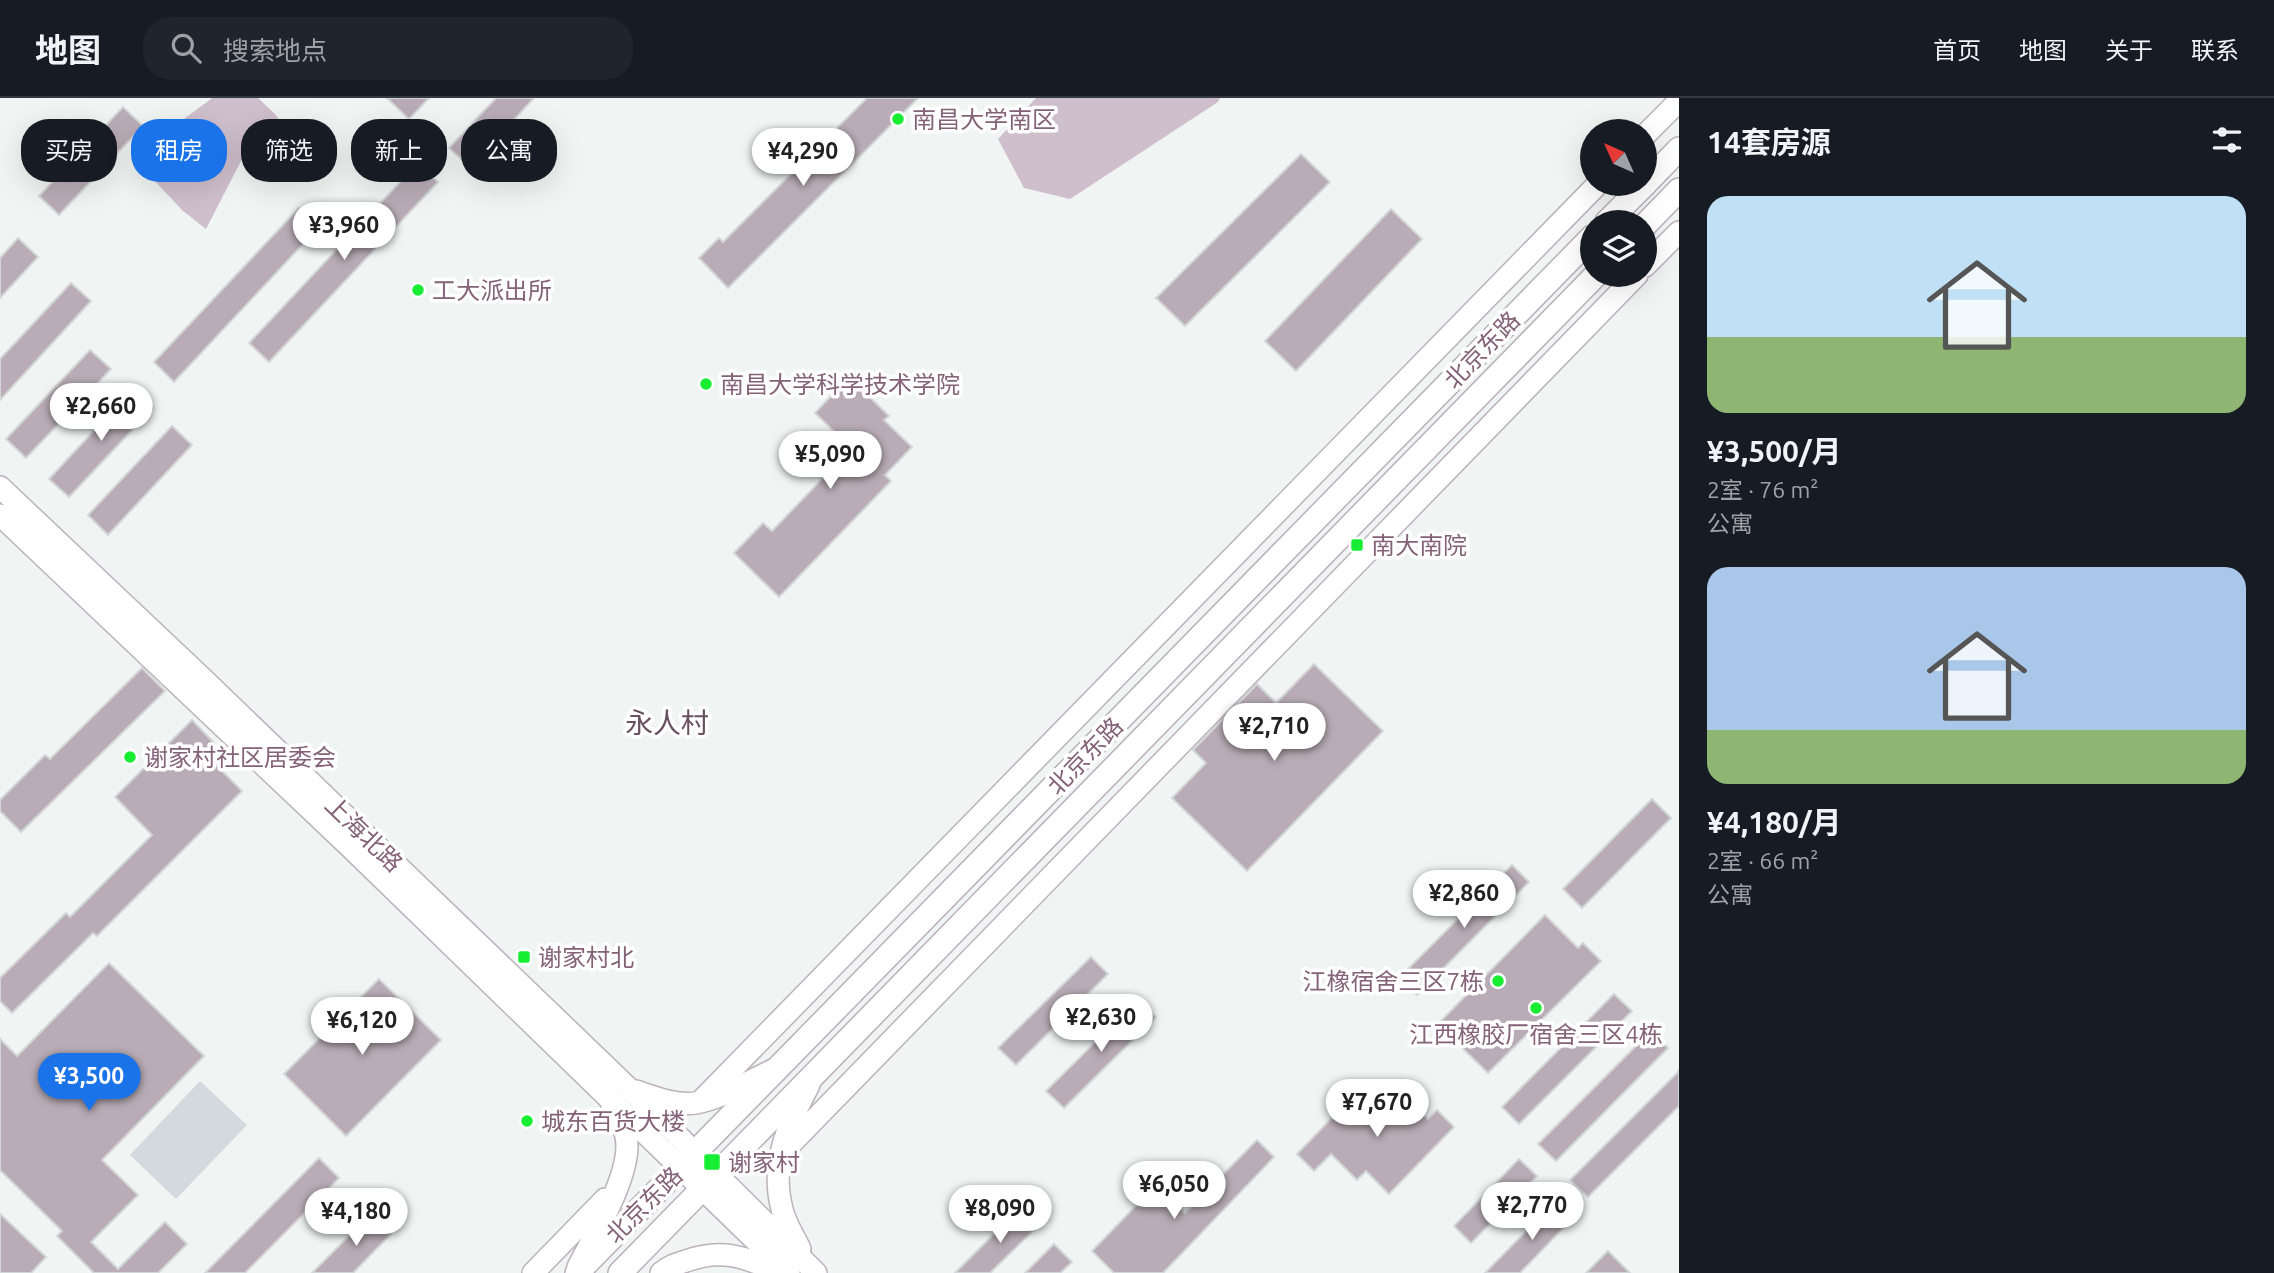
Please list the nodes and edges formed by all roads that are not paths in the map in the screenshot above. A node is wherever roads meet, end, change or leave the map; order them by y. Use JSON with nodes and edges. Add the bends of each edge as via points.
{"nodes":[{"id":1,"x":1679,"y":101,"type":"edge"},
{"id":2,"x":1657,"y":123,"type":"edge"},
{"id":3,"x":1679,"y":149,"type":"edge"},
{"id":4,"x":1657,"y":172,"type":"edge"},
{"id":5,"x":1679,"y":190,"type":"edge"},
{"id":6,"x":1586,"y":196,"type":"edge"},
{"id":7,"x":1633,"y":196,"type":"edge"},
{"id":8,"x":1619,"y":210,"type":"edge"},
{"id":9,"x":1657,"y":213,"type":"edge"},
{"id":10,"x":1679,"y":232,"type":"edge"},
{"id":11,"x":1580,"y":249,"type":"edge"},
{"id":12,"x":1657,"y":254,"type":"edge"},
{"id":13,"x":1584,"y":287,"type":"edge"},
{"id":14,"x":1625,"y":287,"type":"edge"},
{"id":15,"x":0,"y":487,"type":"edge"},
{"id":16,"x":0,"y":515,"type":"edge"},
{"id":17,"x":782,"y":1066,"type":"junction"},
{"id":18,"x":814,"y":1075,"type":"junction"},
{"id":19,"x":599,"y":1087,"type":"junction"},
{"id":20,"x":628,"y":1088,"type":"junction"},
{"id":21,"x":701,"y":1101,"type":"junction"},
{"id":22,"x":780,"y":1156,"type":"junction"},
{"id":23,"x":689,"y":1160,"type":"junction"},
{"id":24,"x":711,"y":1182,"type":"junction"},
{"id":25,"x":617,"y":1188,"type":"junction"},
{"id":26,"x":804,"y":1270,"type":"edge"},
{"id":27,"x":533,"y":1273,"type":"edge"},
{"id":28,"x":576,"y":1273,"type":"edge"},
{"id":29,"x":620,"y":1273,"type":"edge"},
{"id":30,"x":661,"y":1273,"type":"edge"},
{"id":31,"x":783,"y":1273,"type":"edge"}],
"edges":[{"from":1,"to":2,"type":"main road"},
{"from":3,"to":4,"type":"main road"},
{"from":5,"to":9,"type":"main road"},
{"from":6,"to":21,"type":"main road","name":"北京东路"},
{"from":7,"to":8,"type":"main road"},
{"from":10,"to":12,"type":"main road"},
{"from":11,"to":17,"type":"main road","name":"北京东路"},
{"from":13,"to":18,"type":"main road","name":"北京东路"},
{"from":14,"to":22,"type":"main road"},
{"from":15,"to":20,"type":"main road","name":"上海北路"},
{"from":16,"to":19,"type":"main road","name":"上海北路"},
{"from":17,"to":21,"type":"main road"},
{"from":17,"to":23,"type":"main road","name":"北京东路"},
{"from":18,"to":22,"type":"main road","via":[[790,1120]]},
{"from":18,"to":24,"type":"main road","name":"北京东路"},
{"from":19,"to":23,"type":"main road","name":"上海北路"},
{"from":19,"to":25,"type":"main road","via":[[622,1122],[627,1144]]},
{"from":20,"to":21,"type":"main road","via":[[660,1100]]},
{"from":20,"to":23,"type":"main road","name":"上海北路"},
{"from":22,"to":26,"type":"main road","via":[[782,1212]]},
{"from":23,"to":24,"type":"main road"},
{"from":23,"to":28,"type":"main road","name":"北京东路"},
{"from":24,"to":26,"type":"main road"},
{"from":24,"to":29,"type":"main road","name":"北京东路"},
{"from":25,"to":27,"type":"main road"},
{"from":25,"to":28,"type":"main road"},
{"from":30,"to":31,"type":"main road","via":[[708,1254],[740,1257]]}]}
